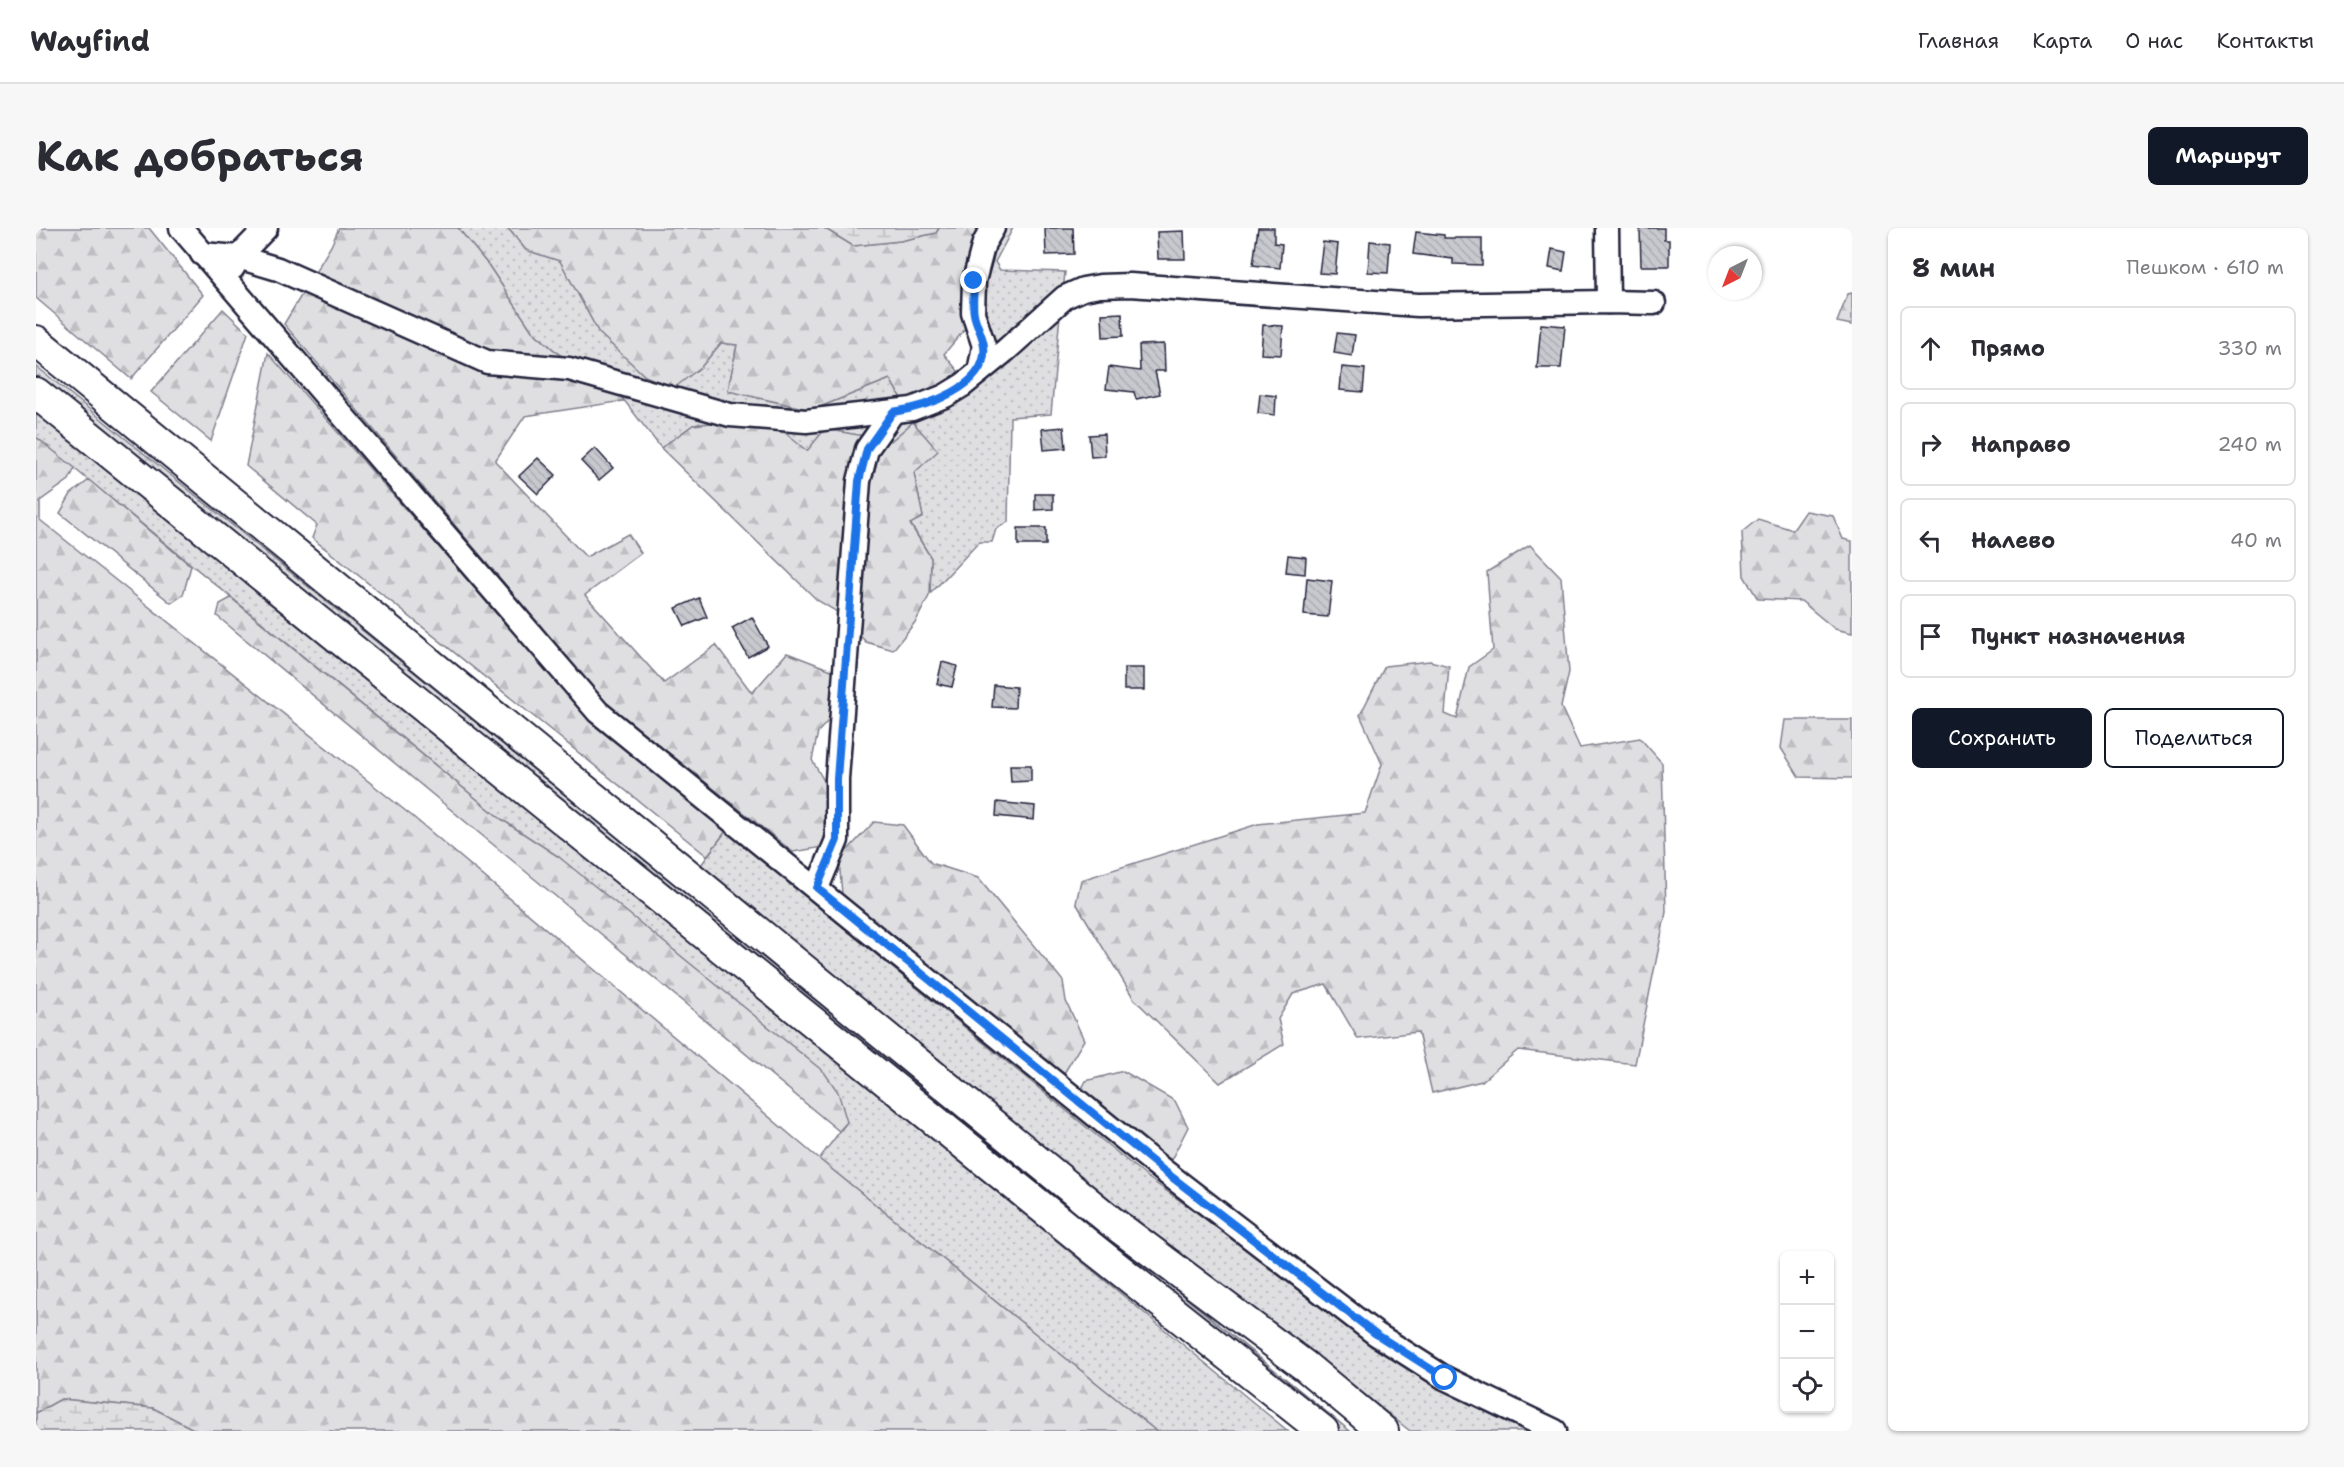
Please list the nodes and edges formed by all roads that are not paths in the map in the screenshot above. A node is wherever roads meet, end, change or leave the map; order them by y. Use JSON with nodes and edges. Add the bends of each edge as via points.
{"nodes":[{"id":1,"x":181,"y":228,"type":"edge"},
{"id":2,"x":266,"y":228,"type":"edge"},
{"id":3,"x":993,"y":228,"type":"edge"},
{"id":4,"x":1607,"y":228,"type":"edge"},
{"id":5,"x":202,"y":254,"type":"junction"},
{"id":6,"x":238,"y":257,"type":"junction"},
{"id":7,"x":227,"y":283,"type":"junction"},
{"id":8,"x":1608,"y":302,"type":"junction"},
{"id":9,"x":1654,"y":303,"type":"dead end"},
{"id":10,"x":36,"y":341,"type":"edge"},
{"id":11,"x":979,"y":372,"type":"junction"},
{"id":12,"x":36,"y":393,"type":"edge"},
{"id":13,"x":893,"y":412,"type":"junction"},
{"id":14,"x":817,"y":888,"type":"junction"},
{"id":15,"x":1323,"y":1431,"type":"edge"},
{"id":16,"x":1383,"y":1431,"type":"edge"},
{"id":17,"x":1555,"y":1431,"type":"edge"}],
"edges":[{"from":1,"to":5,"type":"street"},
{"from":2,"to":6,"type":"street"},
{"from":3,"to":11,"type":"street","via":[[984,243],[974,281],[974,313],[984,346]]},
{"from":4,"to":8,"type":"street"},
{"from":5,"to":6,"type":"street"},
{"from":5,"to":7,"type":"street"},
{"from":6,"to":7,"type":"street"},
{"from":6,"to":13,"type":"street","via":[[278,269],[487,362],[569,369],[730,415],[806,421]]},
{"from":7,"to":14,"type":"street","via":[[598,712]]},
{"from":8,"to":9,"type":"street"},
{"from":8,"to":11,"type":"street","via":[[1418,305],[1100,286],[1065,297]]},
{"from":10,"to":16,"type":"main road","via":[[1102,1214],[1305,1366]]},
{"from":11,"to":13,"type":"street","via":[[945,396]]},
{"from":12,"to":15,"type":"main road"},
{"from":13,"to":14,"type":"street","via":[[867,449],[859,481],[837,779],[837,840]]},
{"from":14,"to":17,"type":"street","via":[[1164,1171],[1376,1334],[1445,1378]]}]}
